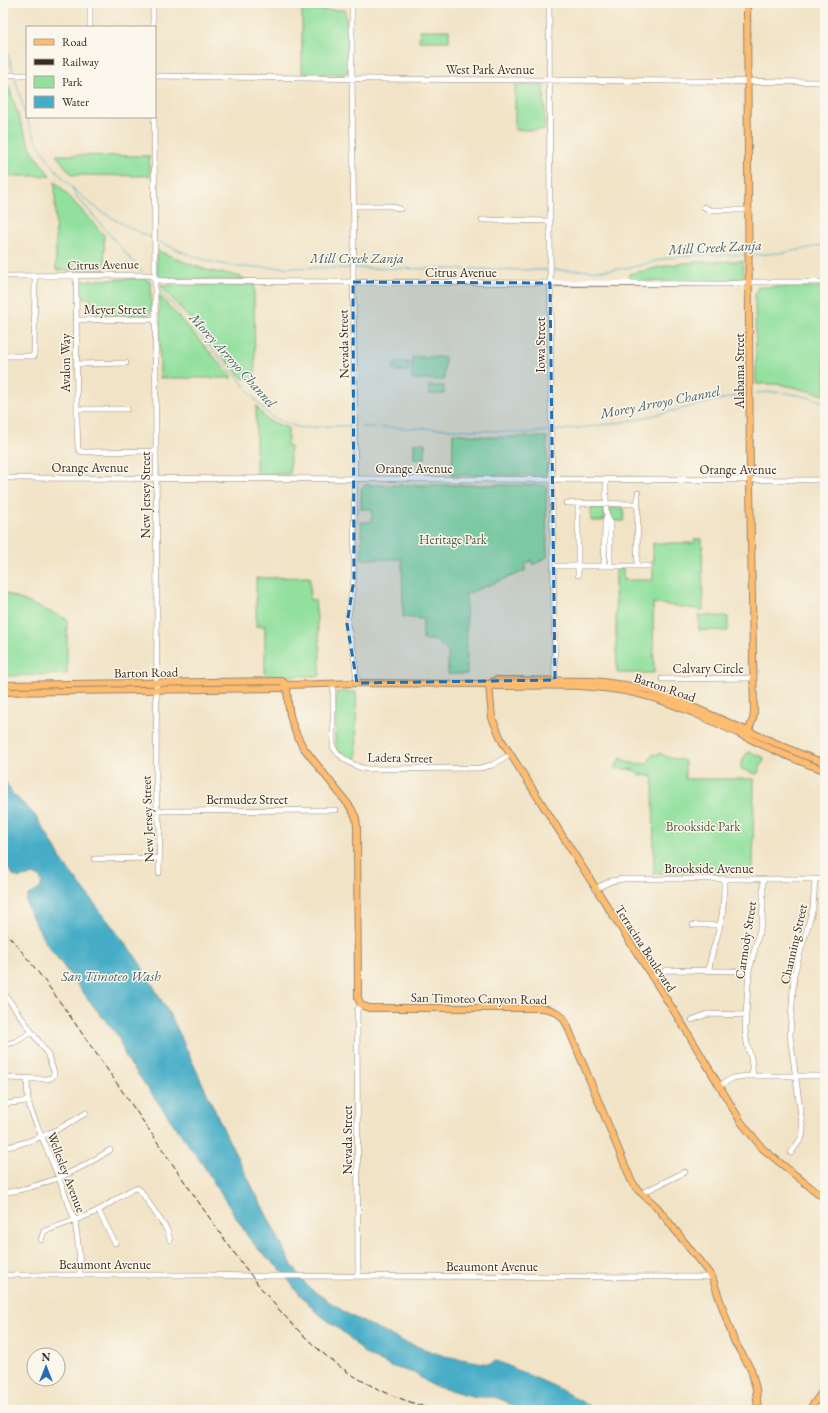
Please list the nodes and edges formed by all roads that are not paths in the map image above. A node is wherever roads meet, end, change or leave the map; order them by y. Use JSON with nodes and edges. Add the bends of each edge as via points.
{"nodes":[{"id":1,"x":90,"y":3,"type":"edge"},
{"id":2,"x":153,"y":3,"type":"edge"},
{"id":3,"x":352,"y":3,"type":"edge"},
{"id":4,"x":549,"y":3,"type":"edge"},
{"id":5,"x":746,"y":3,"type":"edge"},
{"id":6,"x":90,"y":26,"type":"edge"},
{"id":7,"x":153,"y":26,"type":"edge"},
{"id":8,"x":3,"y":74,"type":"edge"},
{"id":9,"x":26,"y":75,"type":"edge"},
{"id":10,"x":156,"y":76,"type":"edge"},
{"id":11,"x":352,"y":78,"type":"junction"},
{"id":12,"x":550,"y":80,"type":"junction"},
{"id":13,"x":747,"y":82,"type":"junction"},
{"id":14,"x":825,"y":82,"type":"edge"},
{"id":15,"x":154,"y":118,"type":"edge"},
{"id":16,"x":354,"y":206,"type":"junction"},
{"id":17,"x":704,"y":207,"type":"dead end"},
{"id":18,"x":400,"y":209,"type":"dead end"},
{"id":19,"x":749,"y":210,"type":"junction"},
{"id":20,"x":482,"y":220,"type":"dead end"},
{"id":21,"x":550,"y":221,"type":"junction"},
{"id":22,"x":3,"y":276,"type":"edge"},
{"id":23,"x":35,"y":276,"type":"junction"},
{"id":24,"x":76,"y":276,"type":"junction"},
{"id":25,"x":154,"y":278,"type":"junction"},
{"id":26,"x":550,"y":280,"type":"junction"},
{"id":27,"x":353,"y":282,"type":"junction"},
{"id":28,"x":749,"y":282,"type":"junction"},
{"id":29,"x":825,"y":282,"type":"edge"},
{"id":30,"x":76,"y":320,"type":"junction"},
{"id":31,"x":155,"y":320,"type":"junction"},
{"id":32,"x":3,"y":356,"type":"edge"},
{"id":33,"x":76,"y":364,"type":"junction"},
{"id":34,"x":126,"y":364,"type":"dead end"},
{"id":35,"x":77,"y":409,"type":"junction"},
{"id":36,"x":127,"y":409,"type":"dead end"},
{"id":37,"x":156,"y":451,"type":"junction"},
{"id":38,"x":3,"y":478,"type":"edge"},
{"id":39,"x":156,"y":478,"type":"junction"},
{"id":40,"x":354,"y":479,"type":"junction"},
{"id":41,"x":552,"y":480,"type":"junction"},
{"id":42,"x":606,"y":480,"type":"junction"},
{"id":43,"x":751,"y":480,"type":"junction"},
{"id":44,"x":825,"y":480,"type":"edge"},
{"id":45,"x":638,"y":493,"type":"dead end"},
{"id":46,"x":566,"y":503,"type":"dead end"},
{"id":47,"x":578,"y":503,"type":"junction"},
{"id":48,"x":606,"y":503,"type":"junction"},
{"id":49,"x":638,"y":504,"type":"junction"},
{"id":50,"x":578,"y":565,"type":"junction"},
{"id":51,"x":553,"y":566,"type":"junction"},
{"id":52,"x":607,"y":566,"type":"junction"},
{"id":53,"x":637,"y":566,"type":"junction"},
{"id":54,"x":649,"y":566,"type":"dead end"},
{"id":55,"x":578,"y":575,"type":"dead end"},
{"id":56,"x":754,"y":678,"type":"junction"},
{"id":57,"x":662,"y":679,"type":"dead end"},
{"id":58,"x":357,"y":683,"type":"junction"},
{"id":59,"x":555,"y":683,"type":"junction"},
{"id":60,"x":333,"y":684,"type":"junction"},
{"id":61,"x":489,"y":684,"type":"junction"},
{"id":62,"x":3,"y":685,"type":"edge"},
{"id":63,"x":287,"y":685,"type":"junction"},
{"id":64,"x":156,"y":686,"type":"junction"},
{"id":65,"x":3,"y":692,"type":"edge"},
{"id":66,"x":747,"y":734,"type":"junction"},
{"id":67,"x":510,"y":754,"type":"junction"},
{"id":68,"x":825,"y":763,"type":"edge"},
{"id":69,"x":825,"y":770,"type":"edge"},
{"id":70,"x":336,"y":810,"type":"dead end"},
{"id":71,"x":157,"y":811,"type":"junction"},
{"id":72,"x":159,"y":858,"type":"junction"},
{"id":73,"x":94,"y":859,"type":"dead end"},
{"id":74,"x":159,"y":873,"type":"dead end"},
{"id":75,"x":724,"y":879,"type":"junction"},
{"id":76,"x":763,"y":879,"type":"junction"},
{"id":77,"x":815,"y":879,"type":"junction"},
{"id":78,"x":825,"y":879,"type":"edge"},
{"id":79,"x":595,"y":889,"type":"junction"},
{"id":80,"x":692,"y":925,"type":"dead end"},
{"id":81,"x":720,"y":925,"type":"junction"},
{"id":82,"x":709,"y":970,"type":"junction"},
{"id":83,"x":749,"y":971,"type":"junction"},
{"id":84,"x":652,"y":977,"type":"junction"},
{"id":85,"x":3,"y":992,"type":"edge"},
{"id":86,"x":361,"y":1005,"type":"junction"},
{"id":87,"x":746,"y":1015,"type":"junction"},
{"id":88,"x":692,"y":1020,"type":"dead end"},
{"id":89,"x":32,"y":1032,"type":"junction"},
{"id":90,"x":3,"y":1046,"type":"edge"},
{"id":91,"x":753,"y":1076,"type":"junction"},
{"id":92,"x":796,"y":1076,"type":"junction"},
{"id":93,"x":825,"y":1076,"type":"edge"},
{"id":94,"x":3,"y":1078,"type":"edge"},
{"id":95,"x":27,"y":1078,"type":"junction"},
{"id":96,"x":719,"y":1086,"type":"junction"},
{"id":97,"x":28,"y":1101,"type":"junction"},
{"id":98,"x":3,"y":1104,"type":"edge"},
{"id":99,"x":86,"y":1113,"type":"dead end"},
{"id":100,"x":42,"y":1137,"type":"junction"},
{"id":101,"x":3,"y":1148,"type":"edge"},
{"id":102,"x":110,"y":1150,"type":"dead end"},
{"id":103,"x":791,"y":1153,"type":"dead end"},
{"id":104,"x":685,"y":1172,"type":"dead end"},
{"id":105,"x":59,"y":1178,"type":"junction"},
{"id":106,"x":825,"y":1187,"type":"edge"},
{"id":107,"x":3,"y":1193,"type":"edge"},
{"id":108,"x":642,"y":1193,"type":"junction"},
{"id":109,"x":819,"y":1194,"type":"junction"},
{"id":110,"x":825,"y":1199,"type":"edge"},
{"id":111,"x":98,"y":1210,"type":"junction"},
{"id":112,"x":75,"y":1221,"type":"junction"},
{"id":113,"x":42,"y":1240,"type":"dead end"},
{"id":114,"x":170,"y":1240,"type":"dead end"},
{"id":115,"x":115,"y":1243,"type":"dead end"},
{"id":116,"x":3,"y":1275,"type":"edge"},
{"id":117,"x":80,"y":1275,"type":"junction"},
{"id":118,"x":358,"y":1276,"type":"junction"},
{"id":119,"x":712,"y":1277,"type":"junction"},
{"id":120,"x":825,"y":1388,"type":"edge"},
{"id":121,"x":758,"y":1410,"type":"edge"},
{"id":122,"x":810,"y":1410,"type":"edge"}],
"edges":[{"from":1,"to":6,"type":"street"},
{"from":2,"to":7,"type":"street"},
{"from":3,"to":11,"type":"street","name":"Nevada Street"},
{"from":4,"to":12,"type":"street","name":"Iowa Street"},
{"from":5,"to":13,"type":"main road","name":"Alabama Street"},
{"from":8,"to":9,"type":"street"},
{"from":10,"to":11,"type":"street","name":"West Park Avenue"},
{"from":11,"to":12,"type":"street","name":"West Park Avenue"},
{"from":11,"to":16,"type":"street","name":"Nevada Street"},
{"from":12,"to":13,"type":"street","name":"West Park Avenue"},
{"from":12,"to":21,"type":"street","name":"Iowa Street"},
{"from":13,"to":14,"type":"street","name":"West Park Avenue"},
{"from":13,"to":19,"type":"main road","name":"Alabama Street"},
{"from":15,"to":25,"type":"street","name":"New Jersey Street"},
{"from":16,"to":18,"type":"street","via":[[391,206]]},
{"from":16,"to":27,"type":"street","name":"Nevada Street"},
{"from":17,"to":19,"type":"street","via":[[710,210]]},
{"from":19,"to":28,"type":"main road","name":"Alabama Street"},
{"from":20,"to":21,"type":"street"},
{"from":21,"to":26,"type":"street","name":"Iowa Street"},
{"from":22,"to":23,"type":"street","name":"Citrus Avenue"},
{"from":23,"to":24,"type":"street","name":"Citrus Avenue"},
{"from":23,"to":32,"type":"street","via":[[34,356]]},
{"from":24,"to":25,"type":"street","name":"Citrus Avenue","via":[[150,275]]},
{"from":24,"to":30,"type":"street","name":"Avalon Way"},
{"from":25,"to":27,"type":"street","name":"Citrus Avenue","via":[[169,281]]},
{"from":25,"to":31,"type":"street","name":"New Jersey Street"},
{"from":26,"to":27,"type":"street","name":"Citrus Avenue"},
{"from":26,"to":28,"type":"street","name":"Citrus Avenue","via":[[725,284]]},
{"from":26,"to":41,"type":"street","name":"Iowa Street"},
{"from":27,"to":40,"type":"street","name":"Nevada Street"},
{"from":28,"to":29,"type":"street","name":"Citrus Avenue"},
{"from":28,"to":43,"type":"main road","name":"Alabama Street"},
{"from":30,"to":31,"type":"street","name":"Meyer Street"},
{"from":30,"to":33,"type":"street","name":"Avalon Way"},
{"from":31,"to":37,"type":"street","name":"New Jersey Street"},
{"from":33,"to":34,"type":"street"},
{"from":33,"to":35,"type":"street","name":"Avalon Way"},
{"from":35,"to":36,"type":"street"},
{"from":35,"to":37,"type":"street","name":"Avalon Way","via":[[79,450]]},
{"from":37,"to":39,"type":"street","name":"New Jersey Street"},
{"from":38,"to":39,"type":"street","name":"Orange Avenue"},
{"from":39,"to":40,"type":"street","name":"Orange Avenue"},
{"from":39,"to":64,"type":"street","name":"New Jersey Street"},
{"from":40,"to":41,"type":"street","name":"Orange Avenue"},
{"from":40,"to":58,"type":"street","name":"Nevada Street","via":[[354,579],[346,624],[354,654]]},
{"from":41,"to":42,"type":"street","name":"Orange Avenue"},
{"from":41,"to":51,"type":"street","name":"Iowa Street"},
{"from":42,"to":43,"type":"street","name":"Orange Avenue"},
{"from":42,"to":48,"type":"street"},
{"from":43,"to":44,"type":"street","name":"Orange Avenue"},
{"from":43,"to":56,"type":"main road","name":"Alabama Street"},
{"from":45,"to":49,"type":"street"},
{"from":46,"to":47,"type":"street"},
{"from":47,"to":48,"type":"street"},
{"from":47,"to":50,"type":"street"},
{"from":48,"to":49,"type":"street"},
{"from":48,"to":52,"type":"street"},
{"from":49,"to":53,"type":"street"},
{"from":50,"to":51,"type":"street"},
{"from":50,"to":52,"type":"street"},
{"from":50,"to":55,"type":"street"},
{"from":51,"to":59,"type":"street","name":"Iowa Street"},
{"from":52,"to":53,"type":"street"},
{"from":53,"to":54,"type":"street"},
{"from":56,"to":57,"type":"street","name":"Calvary Circle"},
{"from":56,"to":66,"type":"main road","name":"Alabama Street","via":[[754,713]]},
{"from":58,"to":60,"type":"main road","name":"Barton Road"},
{"from":58,"to":61,"type":"main road","name":"Barton Road"},
{"from":59,"to":61,"type":"main road","name":"Barton Road","via":[[496,686]]},
{"from":59,"to":66,"type":"main road","name":"Barton Road","via":[[594,681],[624,688]]},
{"from":60,"to":63,"type":"main road","name":"Barton Road"},
{"from":60,"to":67,"type":"street","name":"Ladera Street","via":[[333,747],[342,757],[359,767],[480,768],[498,762]]},
{"from":61,"to":67,"type":"main road","name":"Terracina Boulevard","via":[[492,718]]},
{"from":62,"to":64,"type":"main road","name":"Barton Road"},
{"from":63,"to":64,"type":"main road","name":"Barton Road","via":[[282,681]]},
{"from":63,"to":86,"type":"main road","via":[[290,719],[303,747],[356,818],[358,998]]},
{"from":64,"to":65,"type":"main road","name":"Barton Road"},
{"from":64,"to":71,"type":"street","name":"New Jersey Street"},
{"from":66,"to":68,"type":"main road","name":"Barton Road"},
{"from":66,"to":69,"type":"main road","name":"Barton Road"},
{"from":67,"to":79,"type":"main road","name":"Terracina Boulevard"},
{"from":70,"to":71,"type":"street","name":"Bermudez Street"},
{"from":71,"to":72,"type":"street","name":"New Jersey Street","via":[[160,826]]},
{"from":72,"to":73,"type":"street"},
{"from":72,"to":74,"type":"street","name":"New Jersey Street"},
{"from":75,"to":76,"type":"street","name":"Brookside Avenue"},
{"from":75,"to":79,"type":"street","name":"Brookside Avenue","via":[[619,879]]},
{"from":75,"to":81,"type":"street","via":[[724,904]]},
{"from":76,"to":77,"type":"street","name":"Brookside Avenue"},
{"from":76,"to":83,"type":"street","name":"Carmody Street","via":[[762,921]]},
{"from":77,"to":78,"type":"street","name":"Brookside Avenue"},
{"from":77,"to":92,"type":"street","name":"Channing Street","via":[[813,908],[794,974],[790,1038]]},
{"from":79,"to":84,"type":"main road","name":"Terracina Boulevard"},
{"from":80,"to":81,"type":"street"},
{"from":81,"to":82,"type":"street"},
{"from":82,"to":83,"type":"street"},
{"from":82,"to":84,"type":"street","via":[[667,970]]},
{"from":83,"to":87,"type":"street","name":"Carmody Street"},
{"from":84,"to":96,"type":"main road","name":"Terracina Boulevard"},
{"from":85,"to":89,"type":"street"},
{"from":86,"to":108,"type":"main road","name":"San Timoteo Canyon Road","via":[[369,1008],[541,1008],[557,1012],[567,1025],[631,1180]]},
{"from":86,"to":118,"type":"street","name":"Nevada Street","via":[[357,1010]]},
{"from":87,"to":88,"type":"street","via":[[707,1014]]},
{"from":87,"to":91,"type":"street","name":"Carmody Street","via":[[745,1036]]},
{"from":89,"to":90,"type":"street"},
{"from":89,"to":95,"type":"street","via":[[50,1059],[54,1075],[47,1079]]},
{"from":91,"to":92,"type":"street"},
{"from":91,"to":96,"type":"street","via":[[738,1077]]},
{"from":92,"to":93,"type":"street"},
{"from":92,"to":103,"type":"street","name":"Channing Street","via":[[804,1131],[800,1142]]},
{"from":94,"to":95,"type":"street"},
{"from":95,"to":97,"type":"street","name":"Wellesley Avenue"},
{"from":96,"to":109,"type":"main road","name":"Terracina Boulevard","via":[[741,1122],[763,1149]]},
{"from":97,"to":98,"type":"street"},
{"from":97,"to":100,"type":"street","name":"Wellesley Avenue"},
{"from":99,"to":100,"type":"street"},
{"from":100,"to":101,"type":"street"},
{"from":100,"to":105,"type":"street","name":"Wellesley Avenue"},
{"from":102,"to":105,"type":"street"},
{"from":104,"to":108,"type":"street"},
{"from":105,"to":107,"type":"street","via":[[36,1187]]},
{"from":105,"to":112,"type":"street","name":"Wellesley Avenue"},
{"from":106,"to":109,"type":"street"},
{"from":108,"to":119,"type":"main road","name":"San Timoteo Canyon Road","via":[[657,1207]]},
{"from":109,"to":110,"type":"main road","name":"Terracina Boulevard"},
{"from":111,"to":112,"type":"street"},
{"from":111,"to":114,"type":"street","via":[[136,1188],[140,1190],[167,1230]]},
{"from":111,"to":115,"type":"street"},
{"from":112,"to":113,"type":"street","via":[[44,1231]]},
{"from":112,"to":117,"type":"street","name":"Wellesley Avenue"},
{"from":116,"to":117,"type":"street","name":"Beaumont Avenue"},
{"from":117,"to":118,"type":"street","name":"Beaumont Avenue"},
{"from":118,"to":119,"type":"street","name":"Beaumont Avenue"},
{"from":119,"to":121,"type":"main road","name":"San Timoteo Canyon Road","via":[[734,1341],[752,1374]]},
{"from":120,"to":122,"type":"main road"}]}
